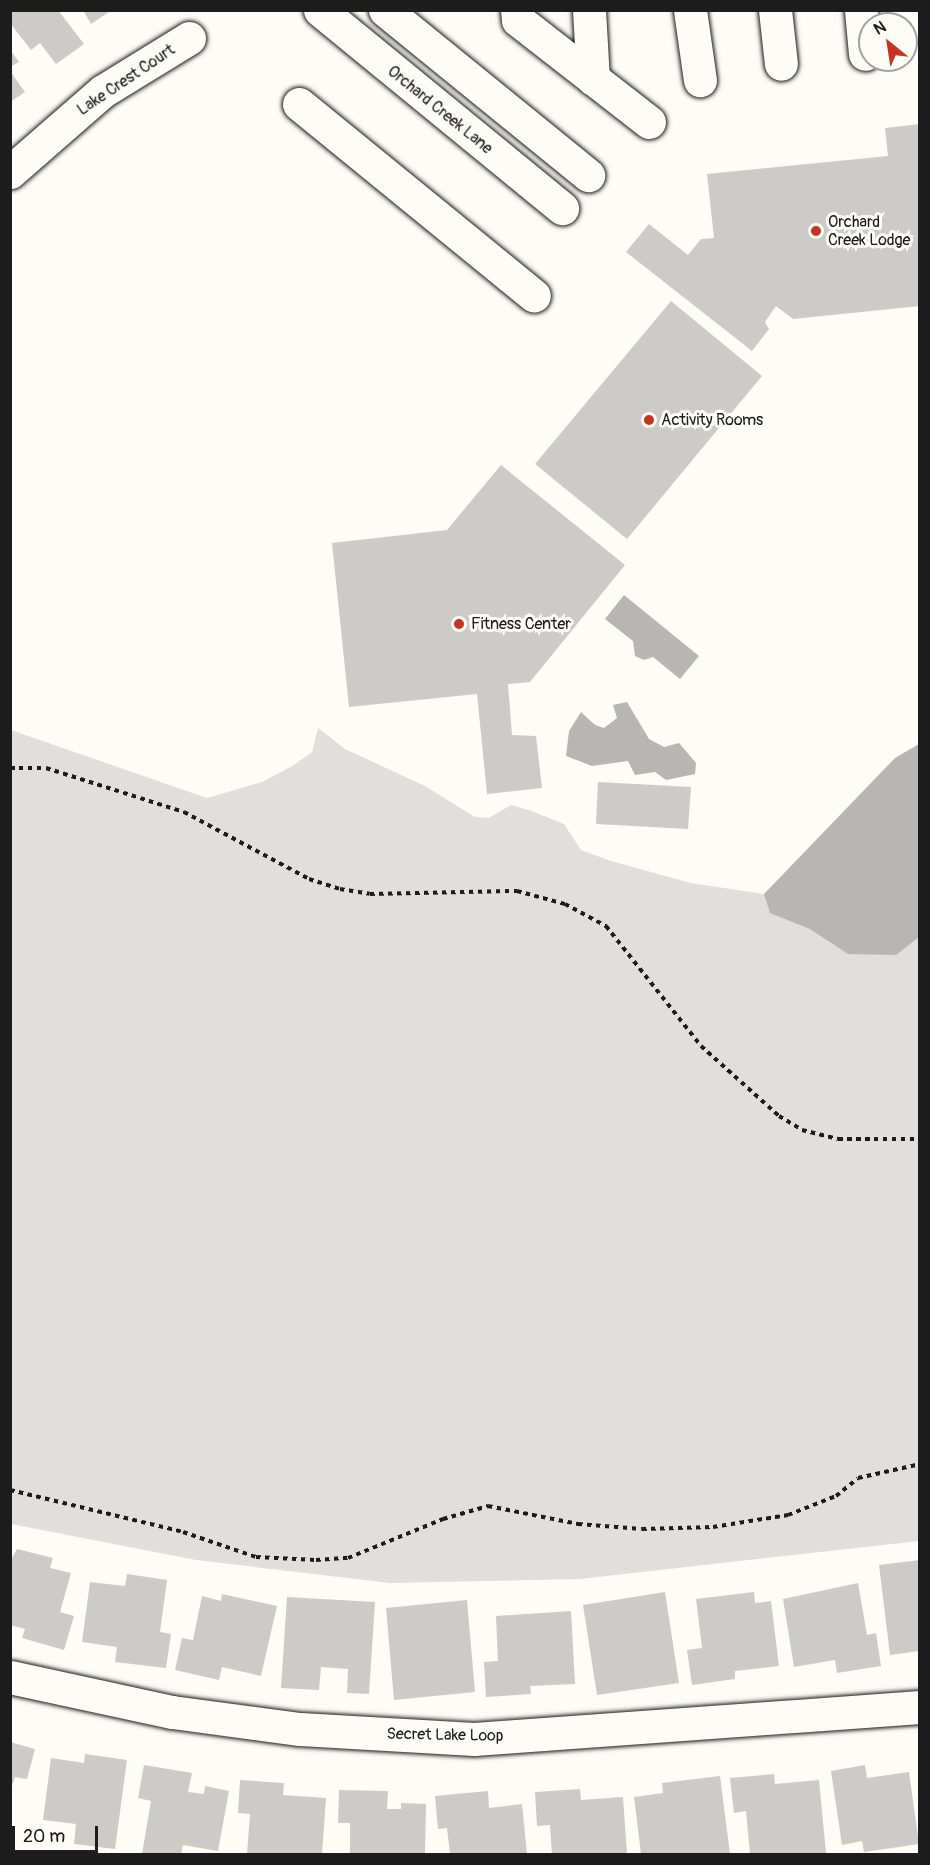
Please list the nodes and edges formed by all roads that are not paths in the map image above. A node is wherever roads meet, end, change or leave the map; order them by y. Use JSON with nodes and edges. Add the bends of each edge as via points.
{"nodes":[{"id":1,"x":320,"y":10,"type":"edge"},
{"id":2,"x":385,"y":10,"type":"edge"},
{"id":3,"x":517,"y":10,"type":"edge"},
{"id":4,"x":589,"y":10,"type":"edge"},
{"id":5,"x":690,"y":10,"type":"edge"},
{"id":6,"x":775,"y":10,"type":"edge"},
{"id":7,"x":189,"y":38,"type":"dead end"},
{"id":8,"x":781,"y":64,"type":"dead end"},
{"id":9,"x":593,"y":79,"type":"junction"},
{"id":10,"x":700,"y":80,"type":"dead end"},
{"id":11,"x":299,"y":104,"type":"dead end"},
{"id":12,"x":649,"y":122,"type":"dead end"},
{"id":13,"x":10,"y":172,"type":"edge"},
{"id":14,"x":588,"y":175,"type":"dead end"},
{"id":15,"x":562,"y":208,"type":"dead end"},
{"id":16,"x":534,"y":296,"type":"dead end"},
{"id":17,"x":10,"y":1677,"type":"edge"},
{"id":18,"x":920,"y":1707,"type":"edge"}],
"edges":[{"from":1,"to":15,"type":"street","name":"Orchard Creek Lane"},
{"from":2,"to":14,"type":"street"},
{"from":3,"to":9,"type":"street","via":[[518,20]]},
{"from":4,"to":9,"type":"street"},
{"from":5,"to":10,"type":"street"},
{"from":6,"to":8,"type":"street"},
{"from":7,"to":13,"type":"street","name":"Lake Crest Court","via":[[103,91]]},
{"from":9,"to":12,"type":"street"},
{"from":11,"to":16,"type":"street"},
{"from":17,"to":18,"type":"street","name":"Secret Lake Loop","via":[[172,1712],[288,1728],[474,1739]]}]}
